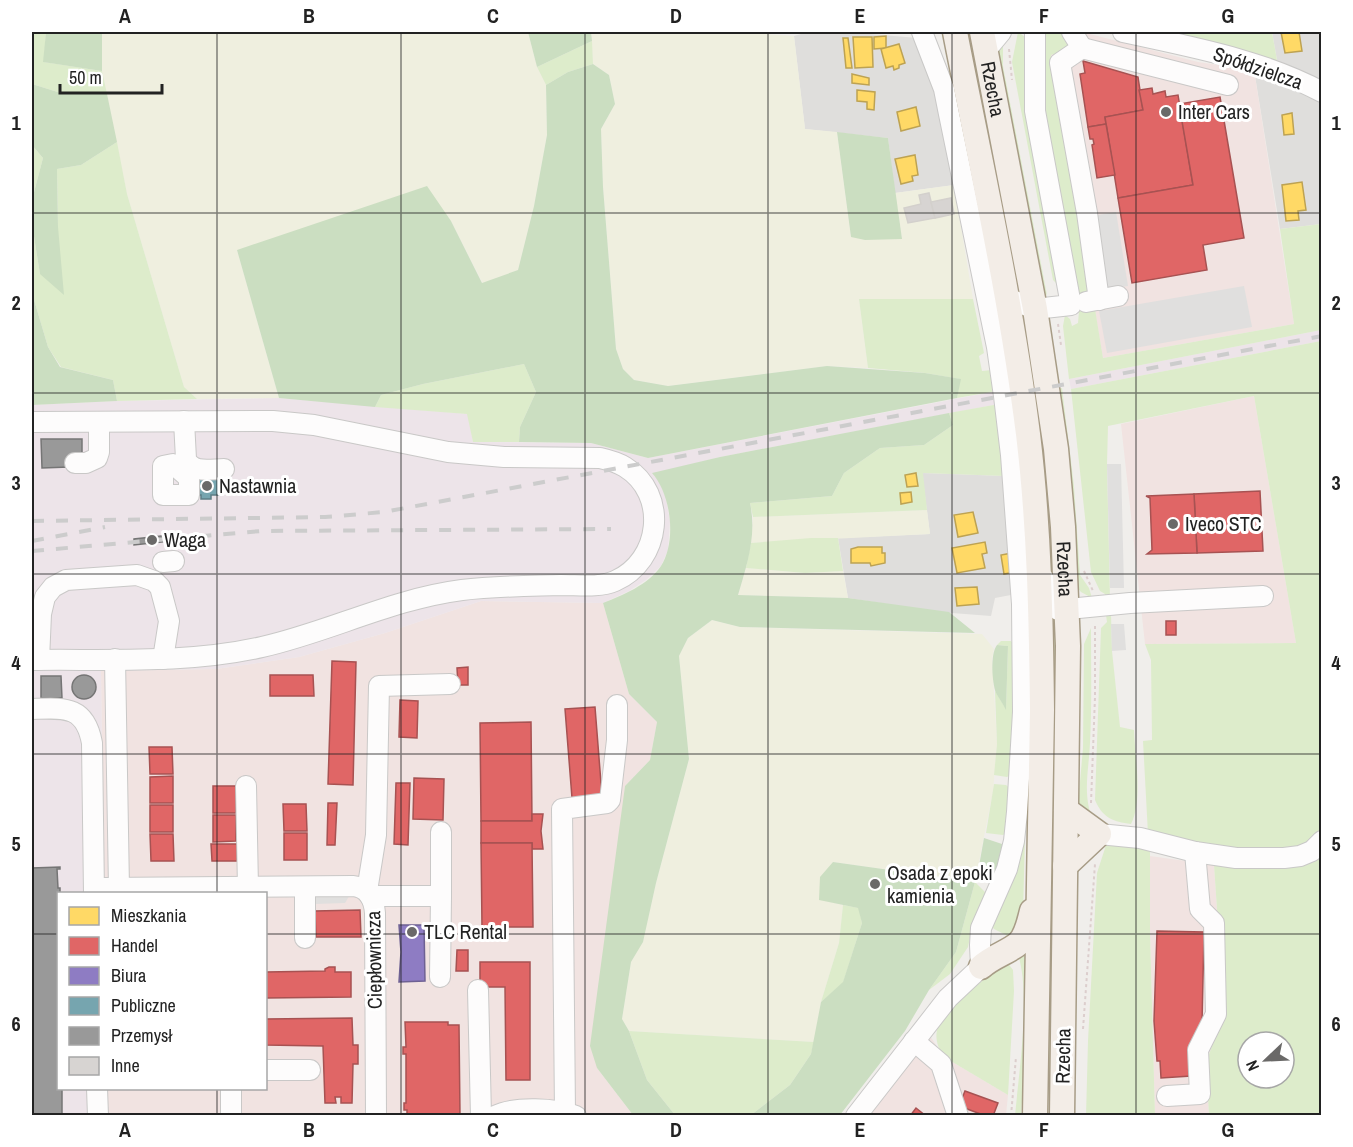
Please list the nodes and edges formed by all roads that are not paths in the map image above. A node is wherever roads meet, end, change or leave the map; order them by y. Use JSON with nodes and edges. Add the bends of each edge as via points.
{"nodes":[{"id":1,"x":922,"y":32,"type":"edge"},
{"id":2,"x":955,"y":32,"type":"edge"},
{"id":3,"x":1001,"y":32,"type":"edge"},
{"id":4,"x":1035,"y":32,"type":"edge"},
{"id":5,"x":1123,"y":32,"type":"edge"},
{"id":6,"x":1077,"y":40,"type":"edge"},
{"id":7,"x":984,"y":41,"type":"edge"},
{"id":8,"x":1228,"y":85,"type":"dead end"},
{"id":9,"x":1322,"y":92,"type":"edge"},
{"id":10,"x":1006,"y":298,"type":"junction"},
{"id":11,"x":1071,"y":305,"type":"junction"},
{"id":12,"x":1035,"y":309,"type":"junction"},
{"id":13,"x":184,"y":421,"type":"junction"},
{"id":14,"x":99,"y":422,"type":"junction"},
{"id":15,"x":32,"y":423,"type":"edge"},
{"id":16,"x":75,"y":463,"type":"dead end"},
{"id":17,"x":224,"y":469,"type":"dead end"},
{"id":18,"x":1039,"y":565,"type":"junction"},
{"id":19,"x":1263,"y":596,"type":"dead end"},
{"id":20,"x":1068,"y":609,"type":"junction"},
{"id":21,"x":116,"y":659,"type":"junction"},
{"id":22,"x":163,"y":659,"type":"junction"},
{"id":23,"x":35,"y":660,"type":"edge"},
{"id":24,"x":450,"y":684,"type":"dead end"},
{"id":25,"x":617,"y":705,"type":"dead end"},
{"id":26,"x":32,"y":709,"type":"edge"},
{"id":27,"x":246,"y":786,"type":"dead end"},
{"id":28,"x":1066,"y":810,"type":"junction"},
{"id":29,"x":441,"y":832,"type":"dead end"},
{"id":30,"x":1099,"y":834,"type":"junction"},
{"id":31,"x":1322,"y":841,"type":"edge"},
{"id":32,"x":1195,"y":852,"type":"junction"},
{"id":33,"x":1065,"y":866,"type":"junction"},
{"id":34,"x":305,"y":886,"type":"junction"},
{"id":35,"x":248,"y":888,"type":"junction"},
{"id":36,"x":1039,"y":889,"type":"junction"},
{"id":37,"x":106,"y":890,"type":"edge"},
{"id":38,"x":369,"y":893,"type":"junction"},
{"id":39,"x":441,"y":896,"type":"junction"},
{"id":40,"x":305,"y":938,"type":"dead end"},
{"id":41,"x":981,"y":967,"type":"junction"},
{"id":42,"x":440,"y":977,"type":"dead end"},
{"id":43,"x":478,"y":990,"type":"dead end"},
{"id":44,"x":914,"y":1041,"type":"junction"},
{"id":45,"x":267,"y":1070,"type":"edge"},
{"id":46,"x":310,"y":1070,"type":"dead end"},
{"id":47,"x":97,"y":1090,"type":"edge"},
{"id":48,"x":231,"y":1090,"type":"edge"},
{"id":49,"x":1167,"y":1096,"type":"dead end"},
{"id":50,"x":571,"y":1114,"type":"edge"},
{"id":51,"x":98,"y":1116,"type":"edge"},
{"id":52,"x":231,"y":1116,"type":"edge"},
{"id":53,"x":376,"y":1116,"type":"edge"},
{"id":54,"x":481,"y":1116,"type":"edge"},
{"id":55,"x":495,"y":1116,"type":"edge"},
{"id":56,"x":856,"y":1116,"type":"edge"},
{"id":57,"x":958,"y":1116,"type":"edge"},
{"id":58,"x":1035,"y":1116,"type":"edge"},
{"id":59,"x":1062,"y":1116,"type":"edge"}],
"edges":[{"from":1,"to":41,"type":"street","via":[[944,89],[997,347],[1011,455],[1019,567],[1023,679],[1020,782],[1007,869],[981,928]]},
{"from":2,"to":10,"type":"main road","name":"Rzecha"},
{"from":3,"to":7,"type":"street"},
{"from":4,"to":11,"type":"street","via":[[1035,111]]},
{"from":5,"to":9,"type":"street","name":"Spółdzielcza","via":[[1238,58]]},
{"from":6,"to":8,"type":"street"},
{"from":6,"to":11,"type":"street","via":[[1060,63],[1087,213],[1109,298]]},
{"from":7,"to":12,"type":"main road","name":"Rzecha"},
{"from":10,"to":12,"type":"street"},
{"from":10,"to":18,"type":"main road","name":"Rzecha","via":[[1028,435]]},
{"from":11,"to":12,"type":"street"},
{"from":12,"to":20,"type":"main road","name":"Rzecha","via":[[1056,449]]},
{"from":13,"to":14,"type":"street"},
{"from":13,"to":17,"type":"street","via":[[184,468]]},
{"from":13,"to":22,"type":"street","via":[[292,423],[457,453],[614,461],[631,472],[652,501],[654,532],[650,546],[636,566],[604,584],[461,590],[387,607],[263,647]]},
{"from":14,"to":15,"type":"street"},
{"from":14,"to":16,"type":"street","via":[[97,458]]},
{"from":18,"to":20,"type":"street","via":[[1053,605],[1058,610]]},
{"from":18,"to":36,"type":"main road","name":"Rzecha"},
{"from":19,"to":20,"type":"street"},
{"from":20,"to":28,"type":"main road","name":"Rzecha"},
{"from":21,"to":22,"type":"street"},
{"from":21,"to":23,"type":"street"},
{"from":21,"to":37,"type":"street"},
{"from":22,"to":23,"type":"street","via":[[170,621],[160,587],[137,575],[66,580],[53,587],[45,597]]},
{"from":24,"to":38,"type":"street","via":[[379,686],[376,835]]},
{"from":25,"to":50,"type":"street","via":[[610,800],[562,809]]},
{"from":26,"to":37,"type":"street","via":[[73,711],[89,729]]},
{"from":27,"to":35,"type":"street"},
{"from":28,"to":30,"type":"main road"},
{"from":28,"to":33,"type":"main road","name":"Rzecha"},
{"from":29,"to":39,"type":"street"},
{"from":30,"to":32,"type":"street","via":[[1140,837]]},
{"from":30,"to":33,"type":"main road"},
{"from":31,"to":32,"type":"street","via":[[1312,851],[1284,858],[1236,858]]},
{"from":32,"to":49,"type":"street","via":[[1200,909],[1214,923],[1216,1014],[1198,1050],[1200,1094]]},
{"from":33,"to":59,"type":"main road","name":"Rzecha"},
{"from":34,"to":35,"type":"street","name":"Ciepłownicza"},
{"from":34,"to":38,"type":"street","name":"Ciepłownicza","via":[[358,886]]},
{"from":34,"to":40,"type":"street"},
{"from":35,"to":37,"type":"street","name":"Ciepłownicza"},
{"from":36,"to":41,"type":"main road","via":[[1023,938]]},
{"from":36,"to":58,"type":"main road","name":"Rzecha"},
{"from":38,"to":39,"type":"street"},
{"from":38,"to":53,"type":"street","name":"Ciepłownicza","via":[[375,913]]},
{"from":39,"to":42,"type":"street"},
{"from":41,"to":44,"type":"street","via":[[959,986]]},
{"from":43,"to":54,"type":"street"},
{"from":44,"to":56,"type":"street"},
{"from":44,"to":57,"type":"street","via":[[941,1064]]},
{"from":45,"to":46,"type":"street"},
{"from":47,"to":51,"type":"street"},
{"from":48,"to":52,"type":"street"},
{"from":50,"to":55,"type":"street","via":[[510,1110]]}]}
